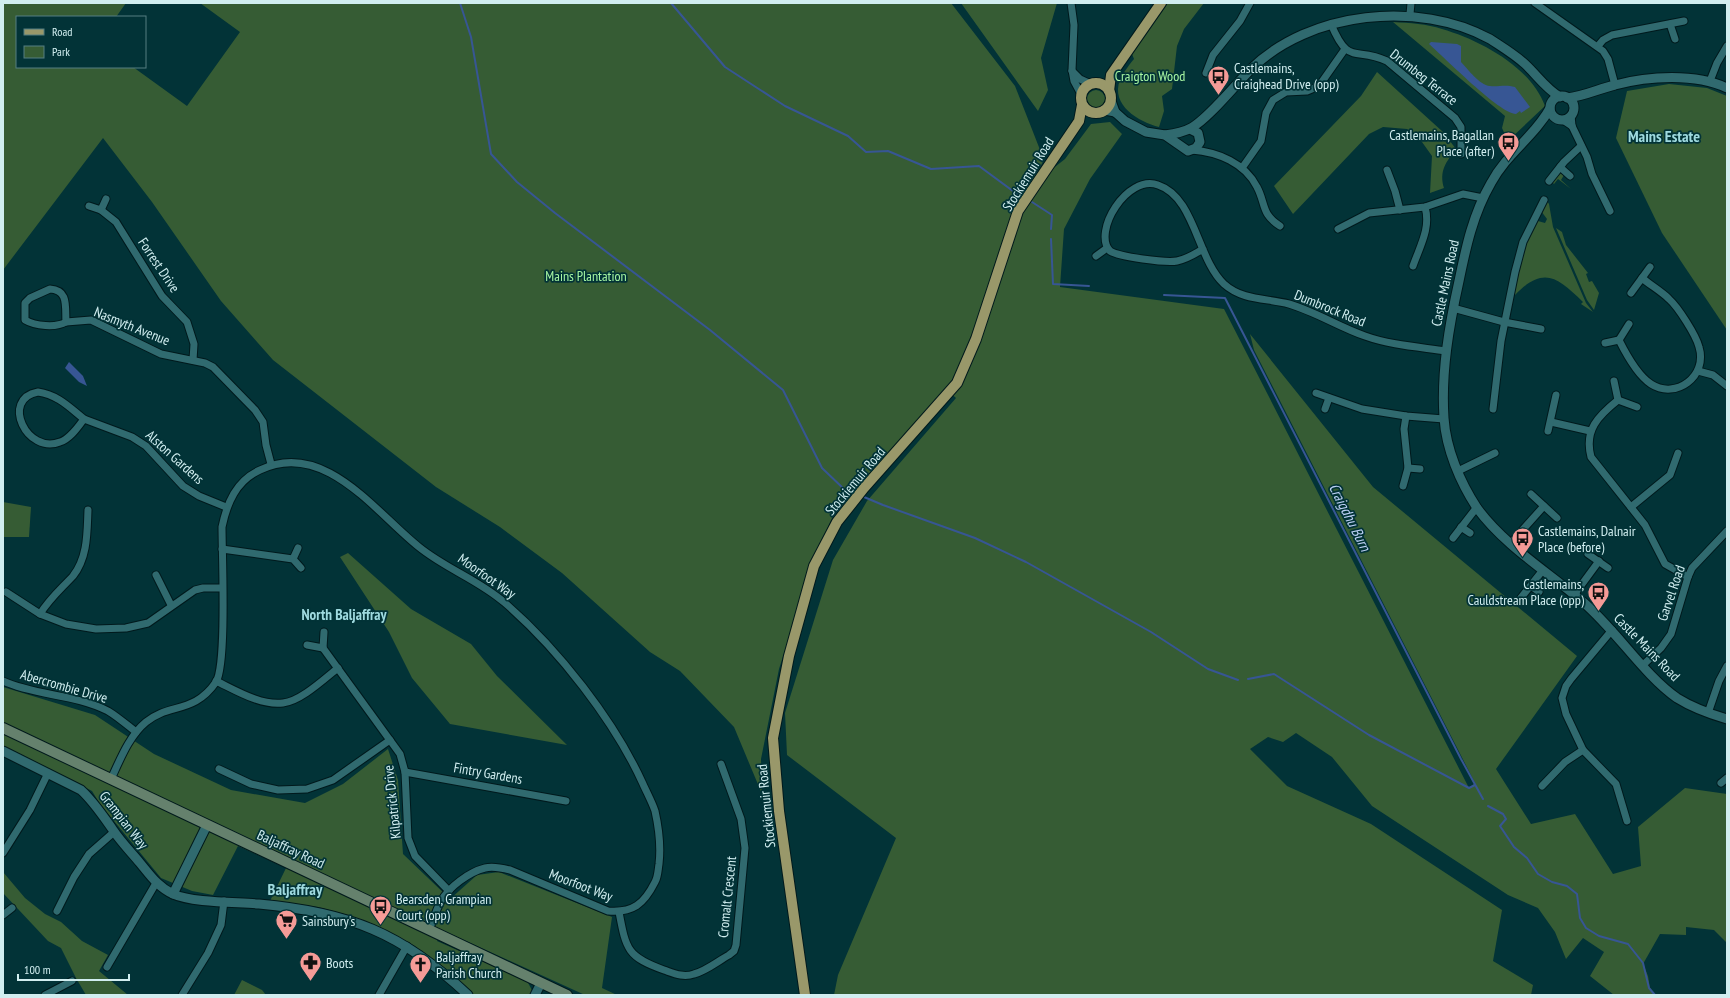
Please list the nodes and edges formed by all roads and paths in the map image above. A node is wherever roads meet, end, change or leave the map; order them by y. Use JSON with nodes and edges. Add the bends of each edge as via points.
{"nodes":[{"id":1,"x":1071,"y":3,"type":"edge"},
{"id":2,"x":1161,"y":3,"type":"edge"},
{"id":3,"x":1250,"y":3,"type":"edge"},
{"id":4,"x":1411,"y":3,"type":"edge"},
{"id":5,"x":1535,"y":3,"type":"edge"},
{"id":6,"x":1410,"y":14,"type":"junction"},
{"id":7,"x":1684,"y":20,"type":"dead end"},
{"id":8,"x":1331,"y":24,"type":"junction"},
{"id":9,"x":1670,"y":24,"type":"junction"},
{"id":10,"x":1675,"y":39,"type":"dead end"},
{"id":11,"x":1598,"y":46,"type":"junction"},
{"id":12,"x":1727,"y":46,"type":"edge"},
{"id":13,"x":1345,"y":49,"type":"junction"},
{"id":14,"x":1072,"y":70,"type":"junction"},
{"id":15,"x":1206,"y":73,"type":"dead end"},
{"id":16,"x":1111,"y":75,"type":"junction"},
{"id":17,"x":1710,"y":81,"type":"junction"},
{"id":18,"x":1093,"y":84,"type":"junction"},
{"id":19,"x":1615,"y":85,"type":"junction"},
{"id":20,"x":1727,"y":88,"type":"edge"},
{"id":21,"x":1548,"y":89,"type":"junction"},
{"id":22,"x":1081,"y":94,"type":"junction"},
{"id":23,"x":1110,"y":96,"type":"junction"},
{"id":24,"x":1583,"y":96,"type":"junction"},
{"id":25,"x":1564,"y":97,"type":"junction"},
{"id":26,"x":1082,"y":105,"type":"junction"},
{"id":27,"x":1550,"y":106,"type":"junction"},
{"id":28,"x":1110,"y":111,"type":"junction"},
{"id":29,"x":1093,"y":113,"type":"junction"},
{"id":30,"x":1566,"y":115,"type":"junction"},
{"id":31,"x":1079,"y":121,"type":"junction"},
{"id":32,"x":1542,"y":123,"type":"junction"},
{"id":33,"x":1192,"y":134,"type":"junction"},
{"id":34,"x":1165,"y":135,"type":"junction"},
{"id":35,"x":1178,"y":143,"type":"junction"},
{"id":36,"x":1581,"y":146,"type":"junction"},
{"id":37,"x":1192,"y":150,"type":"junction"},
{"id":38,"x":1208,"y":151,"type":"junction"},
{"id":39,"x":1461,"y":154,"type":"dead end"},
{"id":40,"x":1560,"y":167,"type":"junction"},
{"id":41,"x":1242,"y":168,"type":"junction"},
{"id":42,"x":1387,"y":170,"type":"dead end"},
{"id":43,"x":1570,"y":176,"type":"dead end"},
{"id":44,"x":1549,"y":181,"type":"dead end"},
{"id":45,"x":1483,"y":198,"type":"junction"},
{"id":46,"x":106,"y":199,"type":"dead end"},
{"id":47,"x":1544,"y":200,"type":"dead end"},
{"id":48,"x":89,"y":206,"type":"dead end"},
{"id":49,"x":1424,"y":206,"type":"junction"},
{"id":50,"x":1273,"y":208,"type":"dead end"},
{"id":51,"x":101,"y":210,"type":"junction"},
{"id":52,"x":1400,"y":210,"type":"junction"},
{"id":53,"x":1610,"y":211,"type":"dead end"},
{"id":54,"x":1266,"y":212,"type":"junction"},
{"id":55,"x":1280,"y":226,"type":"dead end"},
{"id":56,"x":1338,"y":229,"type":"dead end"},
{"id":57,"x":1107,"y":248,"type":"junction"},
{"id":58,"x":1203,"y":249,"type":"junction"},
{"id":59,"x":1096,"y":256,"type":"dead end"},
{"id":60,"x":1413,"y":266,"type":"dead end"},
{"id":61,"x":1650,"y":267,"type":"dead end"},
{"id":62,"x":1642,"y":278,"type":"junction"},
{"id":63,"x":1632,"y":293,"type":"dead end"},
{"id":64,"x":1453,"y":308,"type":"junction"},
{"id":65,"x":66,"y":322,"type":"junction"},
{"id":66,"x":1504,"y":322,"type":"junction"},
{"id":67,"x":1629,"y":324,"type":"dead end"},
{"id":68,"x":1541,"y":329,"type":"dead end"},
{"id":69,"x":1618,"y":340,"type":"junction"},
{"id":70,"x":1605,"y":343,"type":"dead end"},
{"id":71,"x":1446,"y":350,"type":"junction"},
{"id":72,"x":193,"y":360,"type":"junction"},
{"id":73,"x":1698,"y":371,"type":"junction"},
{"id":74,"x":1614,"y":381,"type":"dead end"},
{"id":75,"x":1727,"y":386,"type":"edge"},
{"id":76,"x":1316,"y":393,"type":"dead end"},
{"id":77,"x":1556,"y":395,"type":"dead end"},
{"id":78,"x":1329,"y":398,"type":"junction"},
{"id":79,"x":1618,"y":400,"type":"junction"},
{"id":80,"x":1638,"y":406,"type":"dead end"},
{"id":81,"x":1325,"y":409,"type":"dead end"},
{"id":82,"x":1493,"y":409,"type":"dead end"},
{"id":83,"x":1406,"y":416,"type":"junction"},
{"id":84,"x":84,"y":419,"type":"junction"},
{"id":85,"x":1444,"y":419,"type":"junction"},
{"id":86,"x":1551,"y":422,"type":"junction"},
{"id":87,"x":1548,"y":431,"type":"dead end"},
{"id":88,"x":1590,"y":431,"type":"junction"},
{"id":89,"x":1495,"y":453,"type":"dead end"},
{"id":90,"x":1678,"y":454,"type":"dead end"},
{"id":91,"x":271,"y":464,"type":"junction"},
{"id":92,"x":1408,"y":468,"type":"junction"},
{"id":93,"x":1420,"y":469,"type":"dead end"},
{"id":94,"x":1458,"y":471,"type":"junction"},
{"id":95,"x":1402,"y":486,"type":"dead end"},
{"id":96,"x":1530,"y":494,"type":"dead end"},
{"id":97,"x":1544,"y":506,"type":"junction"},
{"id":98,"x":226,"y":507,"type":"junction"},
{"id":99,"x":1477,"y":507,"type":"junction"},
{"id":100,"x":1631,"y":507,"type":"junction"},
{"id":101,"x":88,"y":510,"type":"dead end"},
{"id":102,"x":1557,"y":518,"type":"dead end"},
{"id":103,"x":1461,"y":527,"type":"junction"},
{"id":104,"x":1727,"y":531,"type":"edge"},
{"id":105,"x":1470,"y":533,"type":"dead end"},
{"id":106,"x":1453,"y":538,"type":"dead end"},
{"id":107,"x":1510,"y":544,"type":"junction"},
{"id":108,"x":298,"y":548,"type":"dead end"},
{"id":109,"x":222,"y":549,"type":"junction"},
{"id":110,"x":1588,"y":554,"type":"dead end"},
{"id":111,"x":293,"y":559,"type":"junction"},
{"id":112,"x":1599,"y":561,"type":"junction"},
{"id":113,"x":301,"y":568,"type":"dead end"},
{"id":114,"x":1608,"y":568,"type":"dead end"},
{"id":115,"x":1543,"y":570,"type":"junction"},
{"id":116,"x":156,"y":575,"type":"dead end"},
{"id":117,"x":1688,"y":577,"type":"junction"},
{"id":118,"x":1531,"y":586,"type":"junction"},
{"id":119,"x":222,"y":588,"type":"junction"},
{"id":120,"x":6,"y":592,"type":"dead end"},
{"id":121,"x":1539,"y":592,"type":"dead end"},
{"id":122,"x":1574,"y":595,"type":"junction"},
{"id":123,"x":1520,"y":599,"type":"dead end"},
{"id":124,"x":171,"y":605,"type":"junction"},
{"id":125,"x":40,"y":614,"type":"junction"},
{"id":126,"x":1612,"y":630,"type":"junction"},
{"id":127,"x":324,"y":632,"type":"dead end"},
{"id":128,"x":307,"y":645,"type":"dead end"},
{"id":129,"x":323,"y":648,"type":"junction"},
{"id":130,"x":1643,"y":665,"type":"junction"},
{"id":131,"x":1727,"y":666,"type":"edge"},
{"id":132,"x":338,"y":668,"type":"junction"},
{"id":133,"x":3,"y":680,"type":"edge"},
{"id":134,"x":216,"y":681,"type":"junction"},
{"id":135,"x":1708,"y":713,"type":"junction"},
{"id":136,"x":1727,"y":719,"type":"edge"},
{"id":137,"x":3,"y":728,"type":"edge"},
{"id":138,"x":136,"y":732,"type":"junction"},
{"id":139,"x":390,"y":740,"type":"junction"},
{"id":140,"x":1583,"y":750,"type":"junction"},
{"id":141,"x":3,"y":751,"type":"edge"},
{"id":142,"x":721,"y":764,"type":"dead end"},
{"id":143,"x":219,"y":769,"type":"dead end"},
{"id":144,"x":405,"y":772,"type":"junction"},
{"id":145,"x":48,"y":773,"type":"junction"},
{"id":146,"x":111,"y":779,"type":"junction"},
{"id":147,"x":1542,"y":786,"type":"dead end"},
{"id":148,"x":566,"y":801,"type":"dead end"},
{"id":149,"x":1627,"y":821,"type":"dead end"},
{"id":150,"x":207,"y":825,"type":"junction"},
{"id":151,"x":114,"y":832,"type":"junction"},
{"id":152,"x":3,"y":852,"type":"edge"},
{"id":153,"x":156,"y":883,"type":"junction"},
{"id":154,"x":449,"y":891,"type":"junction"},
{"id":155,"x":173,"y":894,"type":"junction"},
{"id":156,"x":224,"y":901,"type":"junction"},
{"id":157,"x":12,"y":908,"type":"dead end"},
{"id":158,"x":58,"y":911,"type":"dead end"},
{"id":159,"x":619,"y":912,"type":"junction"},
{"id":160,"x":3,"y":914,"type":"edge"},
{"id":161,"x":429,"y":930,"type":"junction"},
{"id":162,"x":407,"y":946,"type":"junction"},
{"id":163,"x":107,"y":968,"type":"dead end"},
{"id":164,"x":72,"y":981,"type":"dead end"},
{"id":165,"x":541,"y":983,"type":"junction"},
{"id":166,"x":45,"y":995,"type":"edge"},
{"id":167,"x":182,"y":995,"type":"edge"},
{"id":168,"x":379,"y":995,"type":"edge"},
{"id":169,"x":468,"y":995,"type":"edge"},
{"id":170,"x":535,"y":995,"type":"edge"},
{"id":171,"x":567,"y":995,"type":"edge"},
{"id":172,"x":804,"y":995,"type":"edge"}],
"edges":[{"from":1,"to":14,"type":"street","via":[[1074,26]]},
{"from":2,"to":16,"type":"main road"},
{"from":3,"to":15,"type":"street","via":[[1240,21],[1213,55]]},
{"from":4,"to":6,"type":"street"},
{"from":5,"to":11,"type":"street"},
{"from":6,"to":8,"type":"street","via":[[1353,17]]},
{"from":6,"to":21,"type":"street","via":[[1452,23],[1489,38],[1525,64]]},
{"from":7,"to":9,"type":"street"},
{"from":8,"to":13,"type":"street"},
{"from":8,"to":33,"type":"street","via":[[1296,37],[1261,59],[1202,119]]},
{"from":9,"to":10,"type":"street"},
{"from":9,"to":11,"type":"street","via":[[1612,35]]},
{"from":11,"to":19,"type":"street","via":[[1608,59]]},
{"from":12,"to":17,"type":"street"},
{"from":13,"to":39,"type":"street","name":"Drumbeg Terrace","via":[[1351,53],[1387,61],[1455,118],[1461,127]]},
{"from":13,"to":41,"type":"street","via":[[1319,86],[1307,91],[1286,92],[1273,100],[1266,113],[1261,141]]},
{"from":14,"to":18,"type":"street","via":[[1080,79]]},
{"from":14,"to":22,"type":"street"},
{"from":16,"to":18,"type":"main road"},
{"from":16,"to":23,"type":"main road"},
{"from":17,"to":19,"type":"street","via":[[1666,78]]},
{"from":17,"to":20,"type":"street"},
{"from":18,"to":22,"type":"main road"},
{"from":18,"to":23,"type":"main road","via":[[1103,85]]},
{"from":19,"to":24,"type":"street"},
{"from":21,"to":25,"type":"street"},
{"from":21,"to":27,"type":"street"},
{"from":22,"to":26,"type":"main road"},
{"from":23,"to":28,"type":"main road"},
{"from":24,"to":25,"type":"street"},
{"from":24,"to":30,"type":"street"},
{"from":25,"to":27,"type":"street","via":[[1554,99]]},
{"from":25,"to":30,"type":"street"},
{"from":26,"to":29,"type":"main road"},
{"from":26,"to":31,"type":"main road","name":"Stockiemuir Road"},
{"from":27,"to":30,"type":"street","via":[[1552,114]]},
{"from":27,"to":32,"type":"street","name":"Castle Mains Road"},
{"from":28,"to":29,"type":"main road"},
{"from":28,"to":34,"type":"street","via":[[1137,129]]},
{"from":29,"to":31,"type":"main road","name":"Stockiemuir Road"},
{"from":30,"to":32,"type":"street"},
{"from":30,"to":36,"type":"street"},
{"from":31,"to":172,"type":"main road","name":"Stockiemuir Road","via":[[1018,211],[976,339],[957,383],[837,522],[814,566],[789,656],[773,738]]},
{"from":32,"to":45,"type":"street","name":"Castle Mains Road","via":[[1502,164]]},
{"from":33,"to":34,"type":"street"},
{"from":33,"to":35,"type":"street","via":[[1178,137]]},
{"from":33,"to":37,"type":"street"},
{"from":33,"to":38,"type":"street"},
{"from":34,"to":35,"type":"street"},
{"from":35,"to":37,"type":"street","via":[[1184,150]]},
{"from":36,"to":40,"type":"street"},
{"from":36,"to":53,"type":"street"},
{"from":37,"to":38,"type":"street"},
{"from":38,"to":41,"type":"street","via":[[1227,158]]},
{"from":40,"to":43,"type":"street"},
{"from":40,"to":44,"type":"street"},
{"from":41,"to":54,"type":"street","via":[[1258,188]]},
{"from":42,"to":52,"type":"street"},
{"from":45,"to":49,"type":"street","via":[[1457,194]]},
{"from":45,"to":64,"type":"street","name":"Castle Mains Road","via":[[1467,244]]},
{"from":46,"to":51,"type":"street"},
{"from":47,"to":66,"type":"street","via":[[1523,242]]},
{"from":48,"to":51,"type":"street","name":"Forrest Drive"},
{"from":49,"to":52,"type":"street"},
{"from":49,"to":60,"type":"street","via":[[1427,214],[1426,234]]},
{"from":50,"to":54,"type":"street"},
{"from":51,"to":72,"type":"street","name":"Forrest Drive","via":[[116,222],[162,296],[187,322],[194,344]]},
{"from":52,"to":56,"type":"street","via":[[1364,214]]},
{"from":54,"to":55,"type":"street"},
{"from":57,"to":58,"type":"street","via":[[1117,255],[1169,261],[1187,258]]},
{"from":57,"to":58,"type":"street","name":"Dumbrock Road","via":[[1105,236],[1120,201],[1130,190],[1147,183],[1159,185],[1178,199]]},
{"from":57,"to":59,"type":"street"},
{"from":58,"to":71,"type":"street","name":"Dumbrock Road","via":[[1219,278],[1242,295],[1304,309],[1377,340]]},
{"from":61,"to":62,"type":"street"},
{"from":62,"to":63,"type":"street"},
{"from":62,"to":73,"type":"street","via":[[1669,299],[1696,340],[1700,351]]},
{"from":64,"to":66,"type":"street"},
{"from":64,"to":71,"type":"street","name":"Castle Mains Road"},
{"from":65,"to":65,"type":"street","name":"Nasmyth Avenue","via":[[32,324],[25,320],[25,303],[50,289],[57,289],[65,299]]},
{"from":65,"to":72,"type":"street","name":"Nasmyth Avenue","via":[[91,320],[161,354]]},
{"from":66,"to":68,"type":"street"},
{"from":66,"to":82,"type":"street"},
{"from":67,"to":69,"type":"street"},
{"from":69,"to":70,"type":"street"},
{"from":69,"to":73,"type":"street","via":[[1640,375],[1659,388],[1683,386]]},
{"from":71,"to":85,"type":"street","name":"Castle Mains Road"},
{"from":72,"to":91,"type":"street","name":"Nasmyth Avenue","via":[[214,367],[255,410],[263,422]]},
{"from":73,"to":75,"type":"street","via":[[1713,375]]},
{"from":74,"to":79,"type":"street"},
{"from":76,"to":78,"type":"street"},
{"from":77,"to":86,"type":"street"},
{"from":78,"to":81,"type":"street"},
{"from":78,"to":83,"type":"street","via":[[1362,409]]},
{"from":79,"to":80,"type":"street"},
{"from":79,"to":88,"type":"street","via":[[1598,417]]},
{"from":83,"to":85,"type":"street"},
{"from":83,"to":92,"type":"street","via":[[1404,429]]},
{"from":84,"to":84,"type":"street","name":"Alston Gardens","via":[[73,433],[60,442],[42,444],[20,429],[13,416],[20,399],[38,392],[61,400]]},
{"from":84,"to":98,"type":"street","name":"Alston Gardens","via":[[132,437],[146,446],[183,486]]},
{"from":85,"to":94,"type":"street","name":"Castle Mains Road","via":[[1449,447]]},
{"from":86,"to":87,"type":"street"},
{"from":86,"to":88,"type":"street"},
{"from":88,"to":100,"type":"street","via":[[1591,458]]},
{"from":89,"to":94,"type":"street"},
{"from":90,"to":100,"type":"street","via":[[1670,475]]},
{"from":91,"to":98,"type":"street","name":"Moorfoot Way","via":[[252,474],[232,495]]},
{"from":91,"to":159,"type":"street","name":"Moorfoot Way","via":[[293,461],[314,465],[332,473],[427,553],[471,578],[505,602],[537,633],[599,708],[632,761],[651,803],[661,849],[657,878],[645,900],[633,909]]},
{"from":92,"to":93,"type":"street"},
{"from":92,"to":95,"type":"street"},
{"from":94,"to":99,"type":"street","name":"Castle Mains Road"},
{"from":96,"to":97,"type":"street"},
{"from":97,"to":102,"type":"street"},
{"from":97,"to":107,"type":"street"},
{"from":98,"to":109,"type":"street","name":"Moorfoot Way","via":[[222,527]]},
{"from":99,"to":103,"type":"street"},
{"from":99,"to":107,"type":"street","name":"Castle Mains Road"},
{"from":100,"to":117,"type":"street","via":[[1648,531],[1662,560]]},
{"from":101,"to":125,"type":"street","via":[[84,555],[73,575],[49,599]]},
{"from":103,"to":105,"type":"street"},
{"from":103,"to":106,"type":"street"},
{"from":104,"to":117,"type":"street","name":"Garvel Road","via":[[1695,564]]},
{"from":107,"to":115,"type":"street","name":"Castle Mains Road"},
{"from":108,"to":111,"type":"street"},
{"from":109,"to":111,"type":"street"},
{"from":109,"to":119,"type":"street","name":"Moorfoot Way"},
{"from":110,"to":112,"type":"street"},
{"from":111,"to":113,"type":"street"},
{"from":112,"to":114,"type":"street"},
{"from":112,"to":122,"type":"street"},
{"from":115,"to":118,"type":"street"},
{"from":115,"to":122,"type":"street","name":"Castle Mains Road"},
{"from":116,"to":124,"type":"street"},
{"from":117,"to":130,"type":"street","name":"Garvel Road","via":[[1671,634]]},
{"from":118,"to":121,"type":"street"},
{"from":118,"to":123,"type":"street"},
{"from":119,"to":124,"type":"street","via":[[195,590]]},
{"from":119,"to":134,"type":"street","name":"Moorfoot Way","via":[[222,658]]},
{"from":120,"to":125,"type":"street"},
{"from":122,"to":126,"type":"street","name":"Castle Mains Road"},
{"from":124,"to":125,"type":"street","via":[[148,623],[126,628],[88,628],[66,624]]},
{"from":126,"to":130,"type":"street","name":"Castle Mains Road"},
{"from":126,"to":140,"type":"street","via":[[1563,692],[1566,714]]},
{"from":127,"to":129,"type":"street"},
{"from":128,"to":129,"type":"street"},
{"from":129,"to":132,"type":"street","name":"Kilpatrick Drive"},
{"from":130,"to":135,"type":"street","name":"Castle Mains Road","via":[[1677,698]]},
{"from":131,"to":135,"type":"street"},
{"from":132,"to":134,"type":"street","via":[[302,695],[284,703],[262,701]]},
{"from":132,"to":139,"type":"street","name":"Kilpatrick Drive"},
{"from":133,"to":138,"type":"street","name":"Abercrombie Drive","via":[[26,689],[80,701],[108,711]]},
{"from":134,"to":138,"type":"street","name":"Moorfoot Way","via":[[203,697],[191,705],[161,714],[147,721]]},
{"from":135,"to":136,"type":"street","name":"Castle Mains Road"},
{"from":137,"to":146,"type":"main road","name":"Baljaffray Road"},
{"from":138,"to":146,"type":"street","name":"Moorfoot Way"},
{"from":139,"to":143,"type":"street","via":[[333,780],[307,789],[278,790],[251,784]]},
{"from":139,"to":144,"type":"street","name":"Kilpatrick Drive","via":[[400,754]]},
{"from":140,"to":147,"type":"street","via":[[1565,762]]},
{"from":140,"to":149,"type":"street","via":[[1616,784]]},
{"from":141,"to":145,"type":"street","name":"Grampian Way"},
{"from":142,"to":159,"type":"street","name":"Cromalt Crescent","via":[[741,819],[745,848],[734,951],[693,975],[679,975],[639,960],[624,940]]},
{"from":144,"to":148,"type":"street","name":"Fintry Gardens"},
{"from":144,"to":154,"type":"street","name":"Kilpatrick Drive","via":[[408,838],[412,850]]},
{"from":145,"to":151,"type":"street","name":"Grampian Way","via":[[81,790],[92,800]]},
{"from":145,"to":152,"type":"street","via":[[30,810]]},
{"from":146,"to":150,"type":"main road","name":"Baljaffray Road"},
{"from":150,"to":155,"type":"street"},
{"from":150,"to":161,"type":"main road","name":"Baljaffray Road"},
{"from":151,"to":153,"type":"street","name":"Grampian Way"},
{"from":151,"to":158,"type":"street","via":[[89,854],[74,877]]},
{"from":153,"to":155,"type":"street","name":"Grampian Way"},
{"from":153,"to":163,"type":"street"},
{"from":154,"to":159,"type":"street","name":"Moorfoot Way","via":[[476,871],[486,867],[498,867],[608,911]]},
{"from":154,"to":161,"type":"street","name":"Moorfoot Way"},
{"from":155,"to":156,"type":"street","name":"Grampian Way"},
{"from":156,"to":162,"type":"street","name":"Grampian Way","via":[[319,912],[376,930]]},
{"from":156,"to":167,"type":"street","via":[[221,925],[208,953]]},
{"from":157,"to":160,"type":"street"},
{"from":161,"to":165,"type":"main road","name":"Baljaffray Road"},
{"from":162,"to":168,"type":"street"},
{"from":162,"to":169,"type":"street","name":"Grampian Way"},
{"from":164,"to":166,"type":"street"},
{"from":165,"to":170,"type":"street"},
{"from":165,"to":171,"type":"main road","name":"Baljaffray Road"}]}
